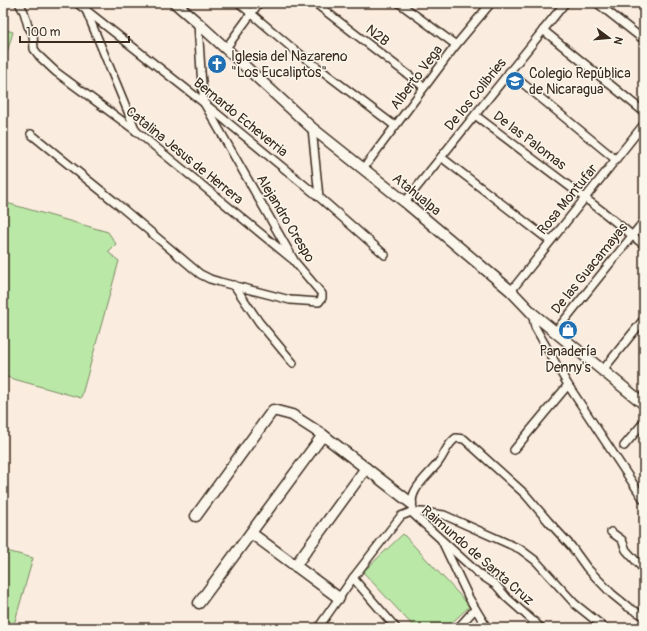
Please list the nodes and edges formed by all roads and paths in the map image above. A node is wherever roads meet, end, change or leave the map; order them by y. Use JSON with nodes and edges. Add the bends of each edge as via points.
{"nodes":[{"id":1,"x":19,"y":3,"type":"edge"},
{"id":2,"x":77,"y":3,"type":"edge"},
{"id":3,"x":175,"y":3,"type":"edge"},
{"id":4,"x":239,"y":3,"type":"edge"},
{"id":5,"x":259,"y":3,"type":"edge"},
{"id":6,"x":315,"y":3,"type":"edge"},
{"id":7,"x":399,"y":3,"type":"edge"},
{"id":8,"x":490,"y":3,"type":"edge"},
{"id":9,"x":565,"y":3,"type":"edge"},
{"id":10,"x":598,"y":3,"type":"edge"},
{"id":11,"x":85,"y":7,"type":"edge"},
{"id":12,"x":251,"y":13,"type":"junction"},
{"id":13,"x":198,"y":23,"type":"junction"},
{"id":14,"x":543,"y":30,"type":"junction"},
{"id":15,"x":644,"y":40,"type":"edge"},
{"id":16,"x":456,"y":45,"type":"junction"},
{"id":17,"x":226,"y":48,"type":"junction"},
{"id":18,"x":509,"y":72,"type":"junction"},
{"id":19,"x":424,"y":87,"type":"junction"},
{"id":20,"x":204,"y":103,"type":"junction"},
{"id":21,"x":644,"y":112,"type":"edge"},
{"id":22,"x":475,"y":115,"type":"junction"},
{"id":23,"x":644,"y":124,"type":"edge"},
{"id":24,"x":395,"y":126,"type":"junction"},
{"id":25,"x":312,"y":128,"type":"junction"},
{"id":26,"x":136,"y":131,"type":"junction"},
{"id":27,"x":31,"y":134,"type":"dead end"},
{"id":28,"x":441,"y":157,"type":"junction"},
{"id":29,"x":615,"y":159,"type":"junction"},
{"id":30,"x":363,"y":169,"type":"junction"},
{"id":31,"x":319,"y":197,"type":"junction"},
{"id":32,"x":585,"y":198,"type":"junction"},
{"id":33,"x":405,"y":202,"type":"junction"},
{"id":34,"x":644,"y":221,"type":"edge"},
{"id":35,"x":634,"y":235,"type":"junction"},
{"id":36,"x":550,"y":241,"type":"junction"},
{"id":37,"x":644,"y":245,"type":"edge"},
{"id":38,"x":385,"y":255,"type":"dead end"},
{"id":39,"x":295,"y":262,"type":"junction"},
{"id":40,"x":234,"y":285,"type":"junction"},
{"id":41,"x":511,"y":291,"type":"junction"},
{"id":42,"x":532,"y":313,"type":"junction"},
{"id":43,"x":644,"y":319,"type":"edge"},
{"id":44,"x":555,"y":332,"type":"junction"},
{"id":45,"x":293,"y":363,"type":"dead end"},
{"id":46,"x":602,"y":371,"type":"junction"},
{"id":47,"x":568,"y":384,"type":"junction"},
{"id":48,"x":644,"y":404,"type":"edge"},
{"id":49,"x":644,"y":422,"type":"edge"},
{"id":50,"x":323,"y":436,"type":"junction"},
{"id":51,"x":624,"y":446,"type":"dead end"},
{"id":52,"x":514,"y":450,"type":"dead end"},
{"id":53,"x":366,"y":468,"type":"junction"},
{"id":54,"x":644,"y":500,"type":"edge"},
{"id":55,"x":411,"y":508,"type":"junction"},
{"id":56,"x":196,"y":516,"type":"dead end"},
{"id":57,"x":611,"y":532,"type":"dead end"},
{"id":58,"x":251,"y":533,"type":"junction"},
{"id":59,"x":441,"y":538,"type":"junction"},
{"id":60,"x":295,"y":566,"type":"junction"},
{"id":61,"x":644,"y":570,"type":"edge"},
{"id":62,"x":353,"y":578,"type":"junction"},
{"id":63,"x":339,"y":598,"type":"junction"},
{"id":64,"x":199,"y":603,"type":"dead end"},
{"id":65,"x":475,"y":609,"type":"junction"},
{"id":66,"x":644,"y":616,"type":"edge"},
{"id":67,"x":535,"y":622,"type":"junction"},
{"id":68,"x":318,"y":628,"type":"edge"},
{"id":69,"x":396,"y":628,"type":"edge"},
{"id":70,"x":458,"y":628,"type":"edge"},
{"id":71,"x":487,"y":628,"type":"edge"},
{"id":72,"x":530,"y":628,"type":"edge"},
{"id":73,"x":542,"y":628,"type":"edge"},
{"id":74,"x":605,"y":628,"type":"edge"}],
"edges":[{"from":1,"to":26,"type":"street","name":"Catalina Jesus de Herrera","via":[[33,34],[34,49],[56,72]]},
{"from":2,"to":11,"type":"street","name":"Bernardo Echeverria"},
{"from":3,"to":13,"type":"street","name":"Atahualpa"},
{"from":4,"to":12,"type":"street"},
{"from":5,"to":12,"type":"street"},
{"from":6,"to":19,"type":"street","name":"N2B"},
{"from":7,"to":16,"type":"street"},
{"from":8,"to":16,"type":"street","name":"Alberto Vega"},
{"from":9,"to":14,"type":"street","name":"De los Colibries"},
{"from":10,"to":15,"type":"street"},
{"from":11,"to":20,"type":"street","name":"Bernardo Echeverria"},
{"from":11,"to":26,"type":"street"},
{"from":12,"to":17,"type":"street"},
{"from":12,"to":24,"type":"street","via":[[292,48]]},
{"from":13,"to":17,"type":"street","name":"Atahualpa"},
{"from":13,"to":20,"type":"street","name":"Alejandro Crespo"},
{"from":14,"to":18,"type":"street","name":"De los Colibries"},
{"from":14,"to":21,"type":"street"},
{"from":16,"to":19,"type":"street","name":"Alberto Vega"},
{"from":17,"to":25,"type":"street","name":"Atahualpa"},
{"from":18,"to":22,"type":"street","name":"De los Colibries"},
{"from":18,"to":29,"type":"street"},
{"from":19,"to":24,"type":"street","name":"Alberto Vega"},
{"from":20,"to":31,"type":"street","name":"Bernardo Echeverria"},
{"from":20,"to":39,"type":"street","name":"Alejandro Crespo"},
{"from":22,"to":28,"type":"street","name":"De los Colibries"},
{"from":22,"to":32,"type":"street","name":"De las Palomas"},
{"from":23,"to":29,"type":"street","name":"Rosa Montufar"},
{"from":24,"to":30,"type":"street","name":"Alberto Vega"},
{"from":25,"to":30,"type":"street","name":"Atahualpa"},
{"from":25,"to":31,"type":"street"},
{"from":26,"to":39,"type":"street","name":"Catalina Jesus de Herrera"},
{"from":27,"to":40,"type":"street","name":"Alejandro Crespo","via":[[191,267],[210,279]]},
{"from":28,"to":33,"type":"street","name":"De los Colibries"},
{"from":28,"to":36,"type":"street"},
{"from":29,"to":32,"type":"street","name":"Rosa Montufar"},
{"from":30,"to":33,"type":"street","name":"Atahualpa"},
{"from":31,"to":38,"type":"street","name":"Bernardo Echeverria"},
{"from":32,"to":35,"type":"street","name":"De las Palomas"},
{"from":32,"to":36,"type":"street","name":"Rosa Montufar"},
{"from":33,"to":41,"type":"street","name":"Atahualpa"},
{"from":34,"to":35,"type":"street","name":"De las Guacamayas"},
{"from":35,"to":37,"type":"street","name":"De las Palomas"},
{"from":35,"to":44,"type":"street","name":"De las Guacamayas"},
{"from":36,"to":41,"type":"street","name":"Rosa Montufar"},
{"from":39,"to":40,"type":"street","name":"Alejandro Crespo","via":[[322,294],[319,302],[290,300]]},
{"from":40,"to":45,"type":"street","via":[[259,322]]},
{"from":41,"to":42,"type":"street","name":"Atahualpa"},
{"from":42,"to":44,"type":"street","name":"Atahualpa"},
{"from":42,"to":47,"type":"street","via":[[535,327]]},
{"from":43,"to":46,"type":"street"},
{"from":44,"to":46,"type":"street","name":"Atahualpa"},
{"from":46,"to":48,"type":"street","name":"Atahualpa"},
{"from":47,"to":52,"type":"street"},
{"from":47,"to":54,"type":"street"},
{"from":49,"to":51,"type":"street"},
{"from":50,"to":53,"type":"street"},
{"from":50,"to":56,"type":"street","via":[[292,415],[273,410]]},
{"from":50,"to":58,"type":"street"},
{"from":53,"to":55,"type":"street"},
{"from":53,"to":60,"type":"street"},
{"from":55,"to":59,"type":"street","name":"Raimundo de Santa Cruz","via":[[431,531]]},
{"from":55,"to":62,"type":"street","via":[[401,516]]},
{"from":55,"to":66,"type":"street","via":[[416,489],[439,462],[450,442],[456,438],[464,439],[525,494],[612,594]]},
{"from":55,"to":74,"type":"street","name":"Raimundo de Santa Cruz","via":[[448,517],[520,549],[536,561],[575,604]]},
{"from":57,"to":61,"type":"street","via":[[622,540],[626,550]]},
{"from":58,"to":60,"type":"street"},
{"from":58,"to":64,"type":"street"},
{"from":59,"to":65,"type":"street"},
{"from":59,"to":67,"type":"street","name":"Raimundo de Santa Cruz"},
{"from":60,"to":63,"type":"street"},
{"from":62,"to":63,"type":"street"},
{"from":62,"to":69,"type":"street"},
{"from":63,"to":68,"type":"street"},
{"from":65,"to":70,"type":"street"},
{"from":65,"to":71,"type":"street"},
{"from":67,"to":72,"type":"street"},
{"from":67,"to":73,"type":"street","name":"Raimundo de Santa Cruz"}]}
